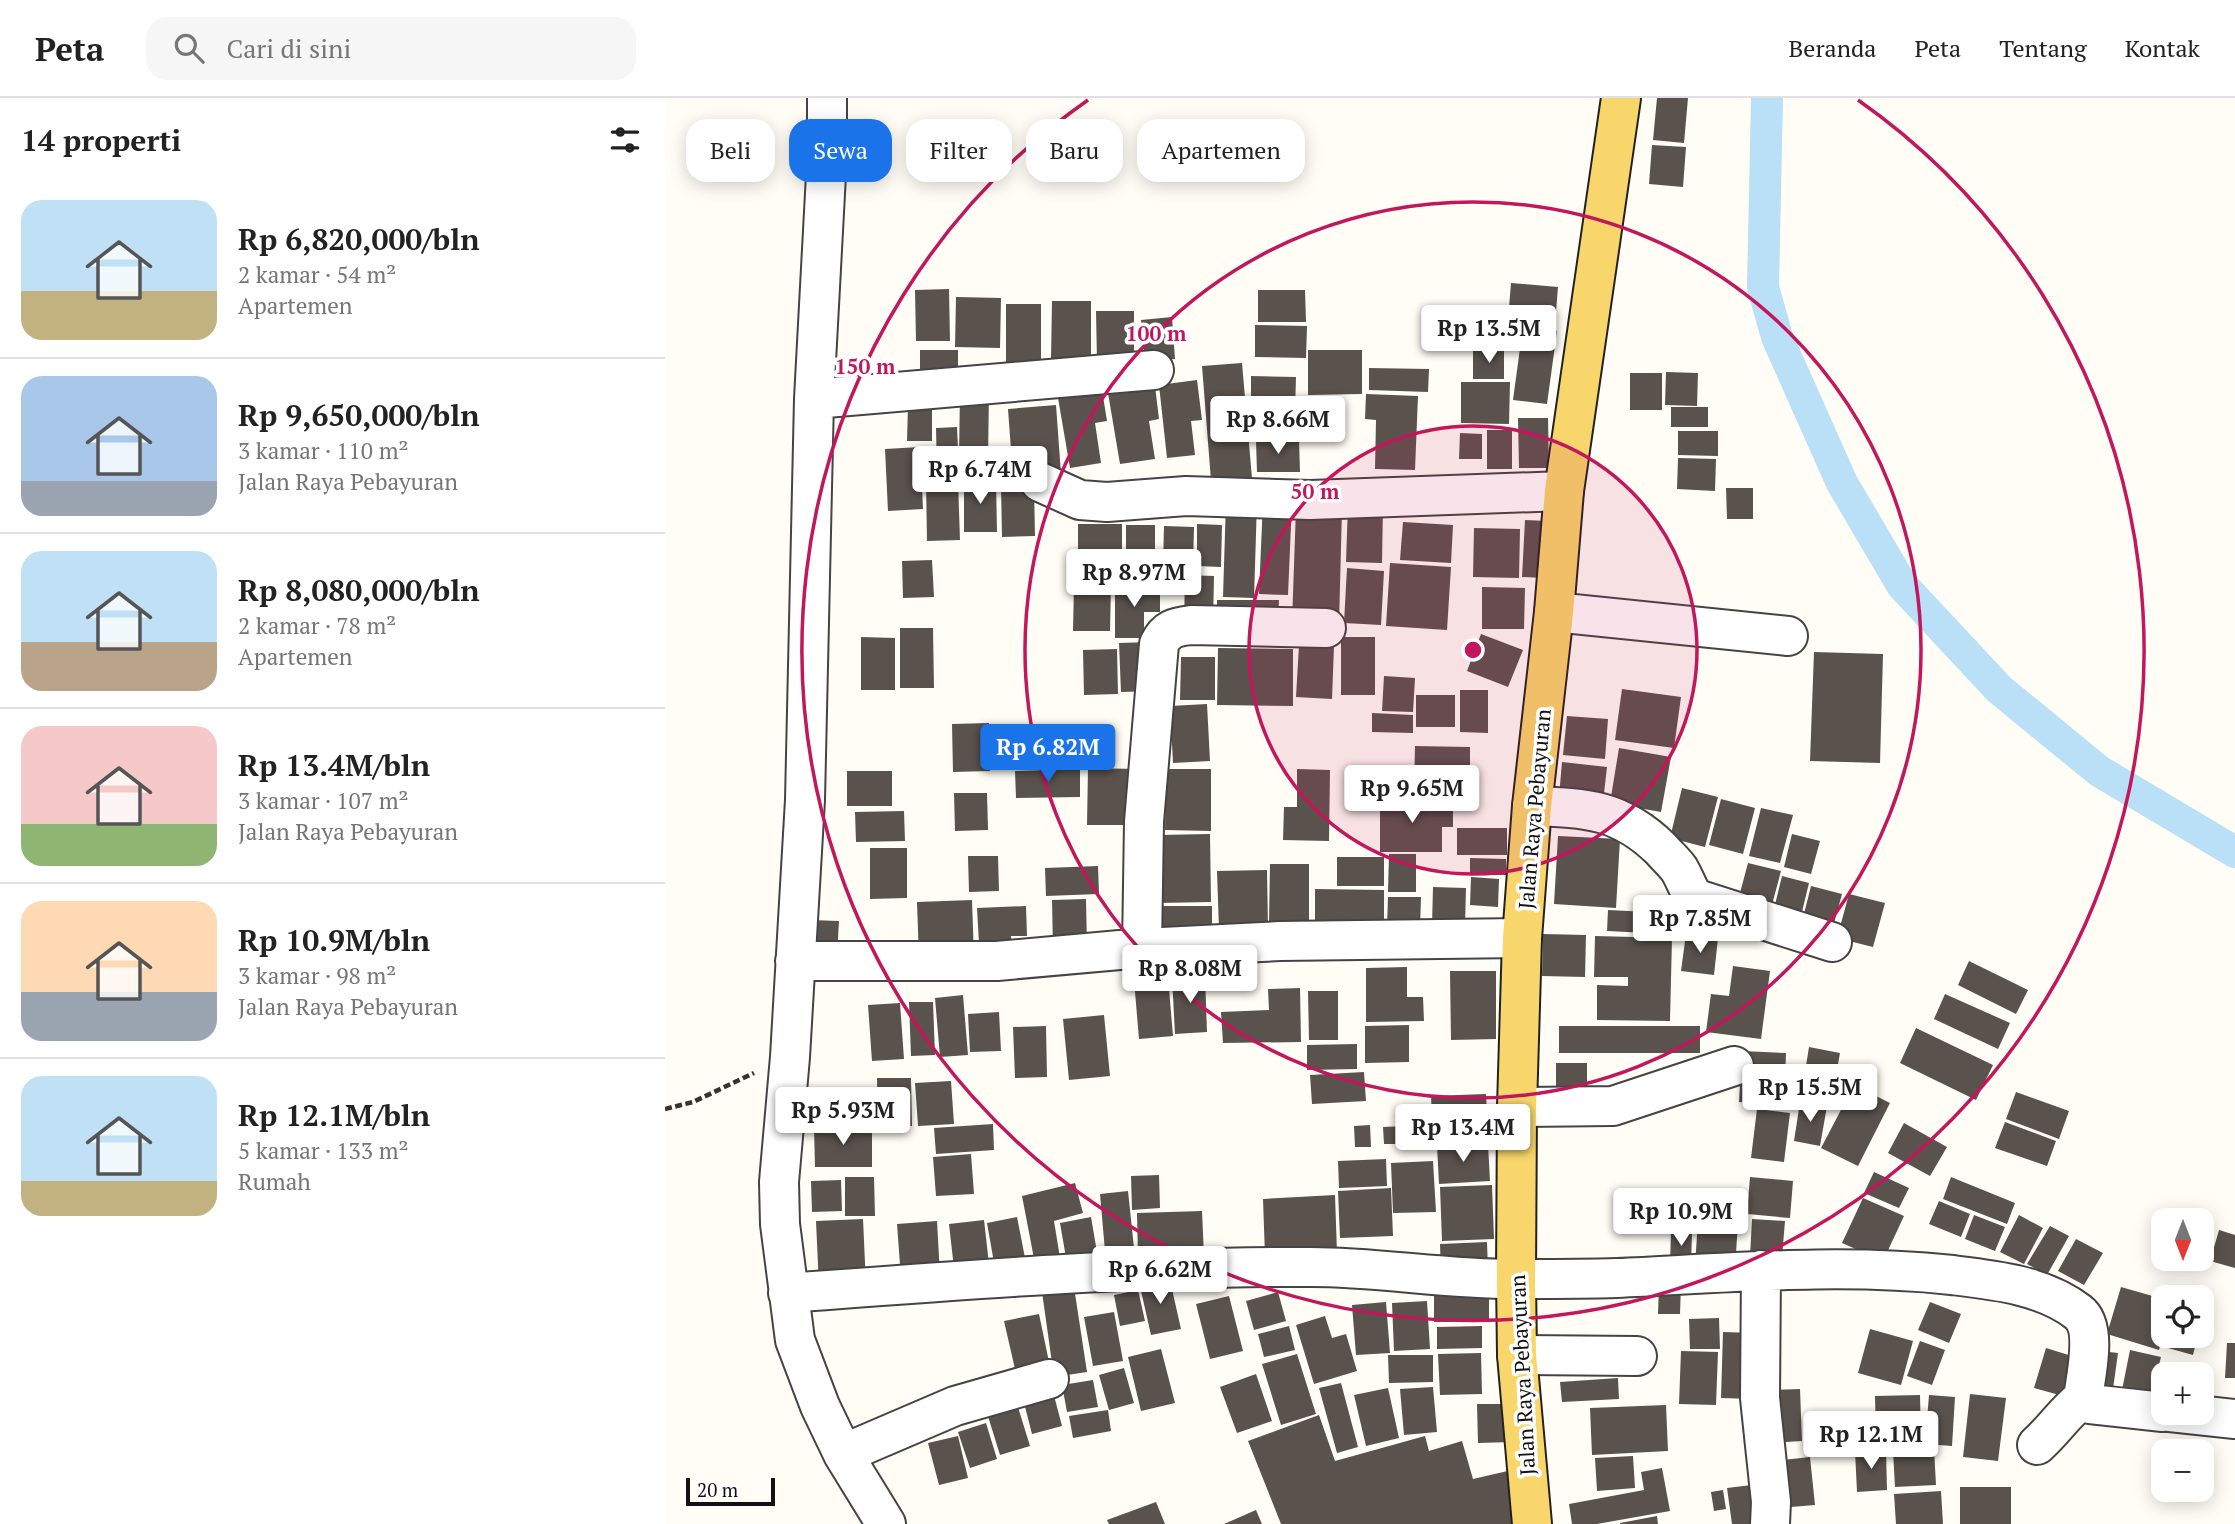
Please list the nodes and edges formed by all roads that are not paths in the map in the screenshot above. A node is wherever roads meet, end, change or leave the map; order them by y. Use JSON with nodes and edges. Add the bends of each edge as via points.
{"nodes":[{"id":1,"x":827,"y":98,"type":"edge"},
{"id":2,"x":1621,"y":98,"type":"edge"},
{"id":3,"x":1154,"y":370,"type":"dead end"},
{"id":4,"x":814,"y":399,"type":"junction"},
{"id":5,"x":1039,"y":482,"type":"dead end"},
{"id":6,"x":1564,"y":491,"type":"junction"},
{"id":7,"x":1554,"y":612,"type":"junction"},
{"id":8,"x":1326,"y":628,"type":"dead end"},
{"id":9,"x":1788,"y":636,"type":"dead end"},
{"id":10,"x":1532,"y":806,"type":"junction"},
{"id":11,"x":1522,"y":938,"type":"junction"},
{"id":12,"x":1832,"y":942,"type":"dead end"},
{"id":13,"x":1142,"y":948,"type":"junction"},
{"id":14,"x":795,"y":961,"type":"junction"},
{"id":15,"x":1734,"y":1066,"type":"dead end"},
{"id":16,"x":1517,"y":1107,"type":"junction"},
{"id":17,"x":1761,"y":1270,"type":"junction"},
{"id":18,"x":1516,"y":1279,"type":"junction"},
{"id":19,"x":788,"y":1293,"type":"junction"},
{"id":20,"x":1517,"y":1354,"type":"junction"},
{"id":21,"x":1637,"y":1356,"type":"dead end"},
{"id":22,"x":1049,"y":1379,"type":"dead end"},
{"id":23,"x":2083,"y":1398,"type":"junction"},
{"id":24,"x":2151,"y":1411,"type":"edge"},
{"id":25,"x":2214,"y":1417,"type":"edge"},
{"id":26,"x":2235,"y":1419,"type":"edge"},
{"id":27,"x":2037,"y":1445,"type":"dead end"},
{"id":28,"x":843,"y":1454,"type":"junction"},
{"id":29,"x":886,"y":1524,"type":"edge"},
{"id":30,"x":1532,"y":1524,"type":"edge"},
{"id":31,"x":1769,"y":1524,"type":"edge"}],
"edges":[{"from":1,"to":4,"type":"street"},
{"from":2,"to":6,"type":"main road","name":"Jalan Raya Pebayuran"},
{"from":3,"to":4,"type":"street"},
{"from":4,"to":14,"type":"street","via":[[805,800]]},
{"from":5,"to":6,"type":"street","via":[[1080,500],[1107,502],[1186,496],[1310,500]]},
{"from":6,"to":7,"type":"main road","name":"Jalan Raya Pebayuran"},
{"from":7,"to":9,"type":"street"},
{"from":7,"to":10,"type":"main road","name":"Jalan Raya Pebayuran"},
{"from":8,"to":13,"type":"street","via":[[1191,625],[1163,635],[1144,822]]},
{"from":10,"to":11,"type":"main road","name":"Jalan Raya Pebayuran"},
{"from":10,"to":12,"type":"street","via":[[1617,817],[1650,839],[1679,868],[1694,898]]},
{"from":11,"to":13,"type":"street"},
{"from":11,"to":16,"type":"main road","name":"Jalan Raya Pebayuran"},
{"from":13,"to":14,"type":"street","via":[[997,961]]},
{"from":14,"to":19,"type":"street","via":[[779,1182]]},
{"from":15,"to":16,"type":"street","via":[[1613,1105]]},
{"from":16,"to":18,"type":"main road","name":"Jalan Raya Pebayuran"},
{"from":17,"to":18,"type":"street"},
{"from":17,"to":23,"type":"street","via":[[1922,1272],[2021,1286],[2053,1298],[2081,1313],[2090,1330]]},
{"from":17,"to":31,"type":"street","via":[[1760,1398],[1771,1502]]},
{"from":18,"to":19,"type":"street","via":[[1317,1267],[1164,1268]]},
{"from":18,"to":20,"type":"main road","name":"Jalan Raya Pebayuran"},
{"from":19,"to":28,"type":"street","via":[[795,1340]]},
{"from":20,"to":21,"type":"street"},
{"from":20,"to":30,"type":"main road","name":"Jalan Raya Pebayuran"},
{"from":22,"to":28,"type":"street","via":[[955,1405]]},
{"from":23,"to":24,"type":"street","via":[[2090,1404]]},
{"from":23,"to":27,"type":"street"},
{"from":25,"to":26,"type":"street"},
{"from":28,"to":29,"type":"street"}]}
